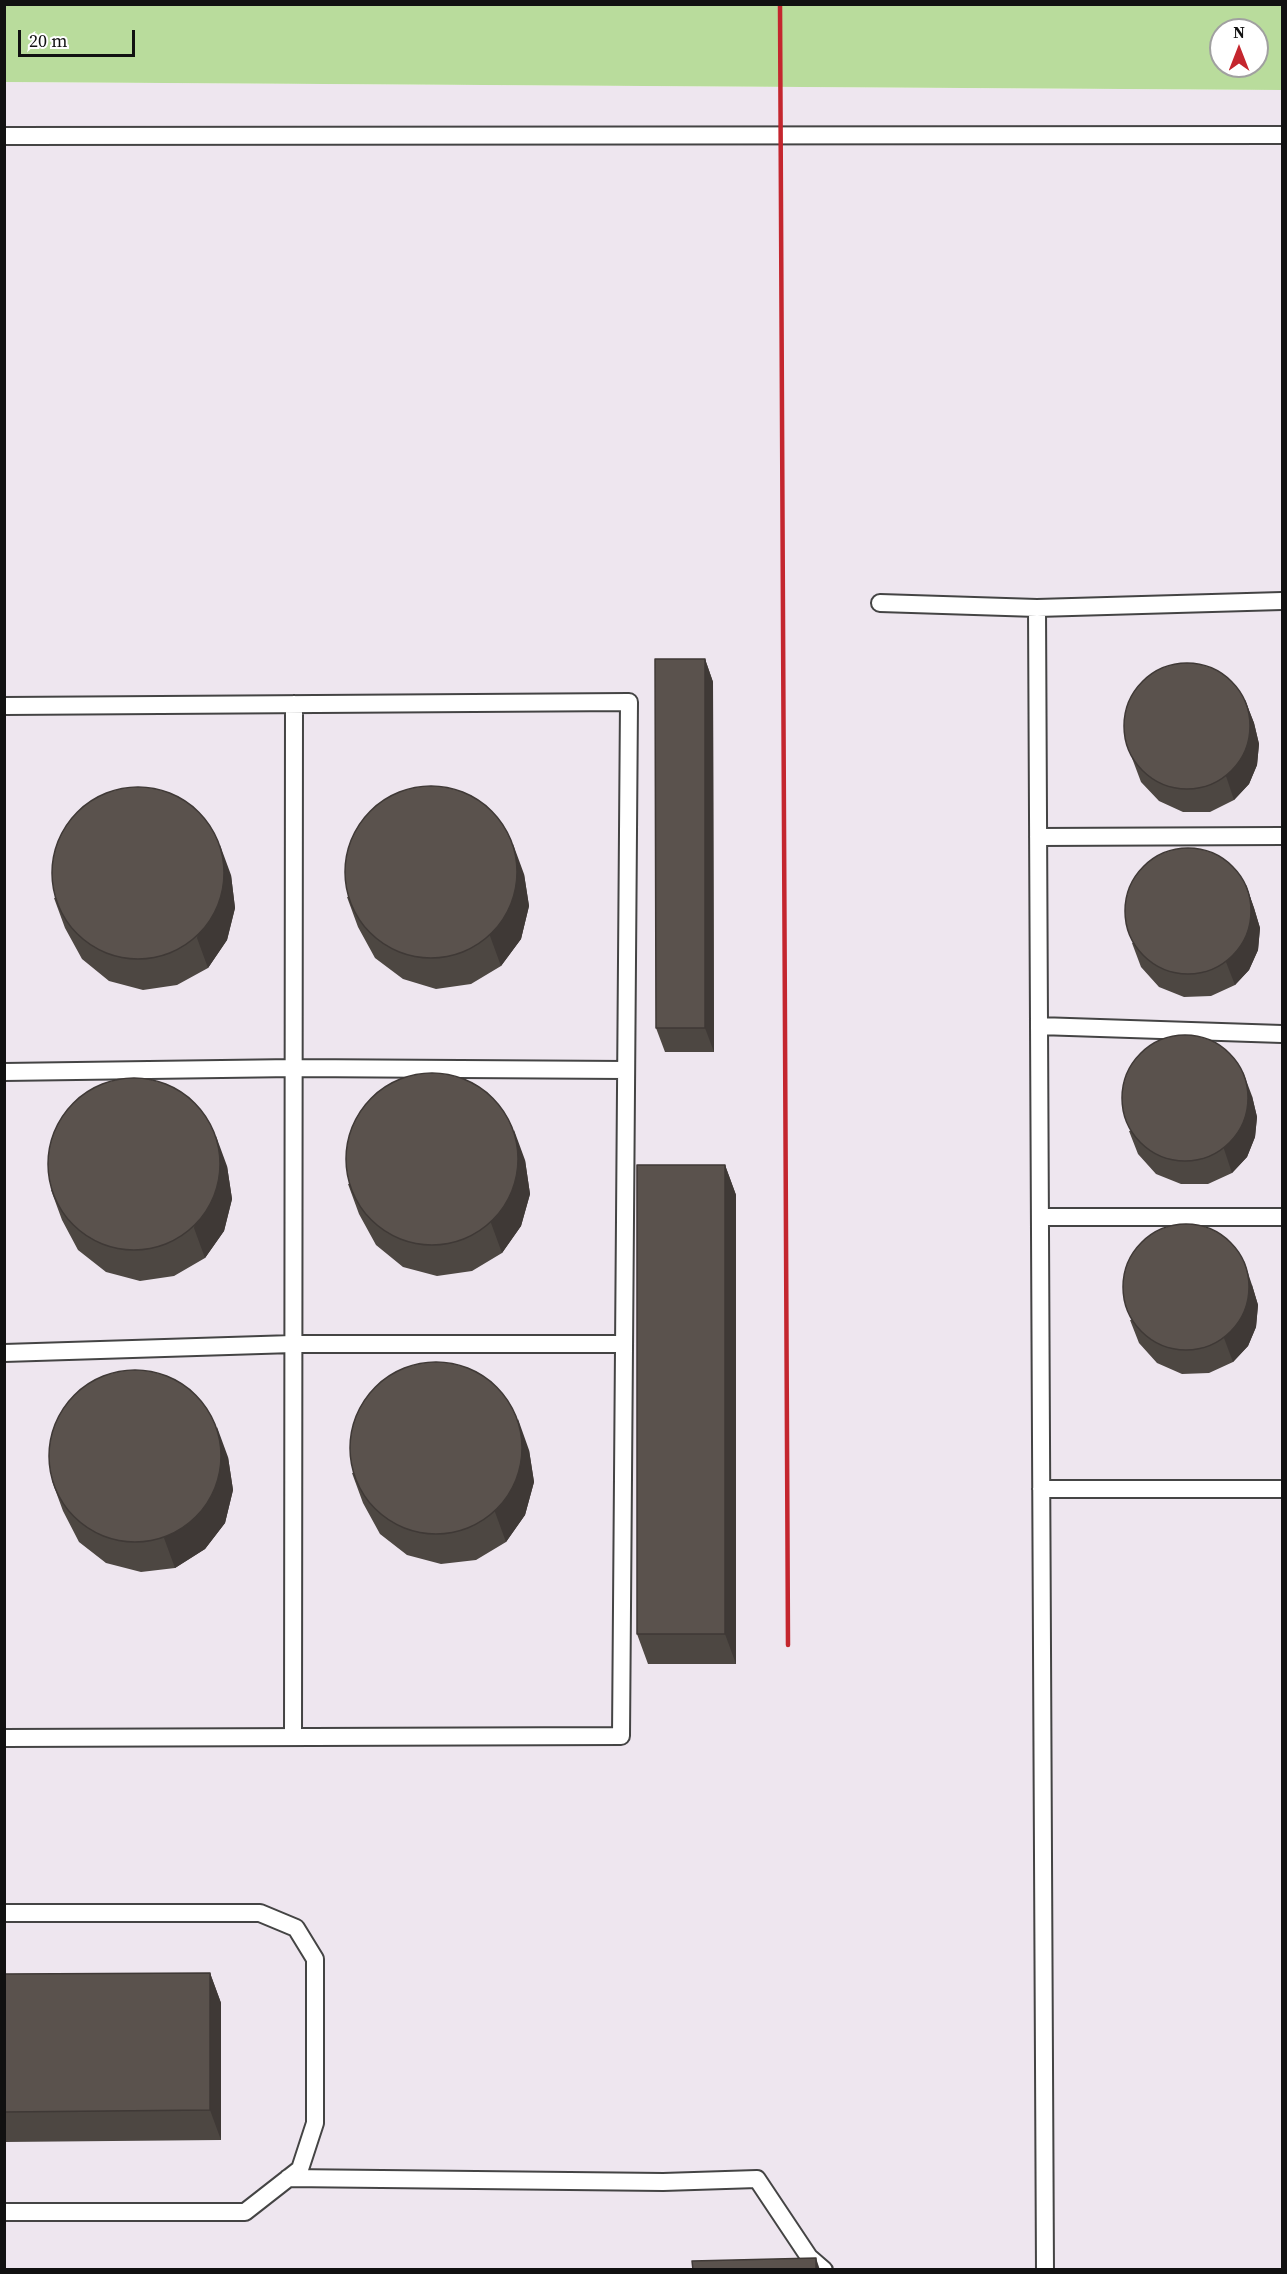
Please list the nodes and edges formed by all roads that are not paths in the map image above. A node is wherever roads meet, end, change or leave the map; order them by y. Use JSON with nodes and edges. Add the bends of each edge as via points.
{"nodes":[{"id":1,"x":1282,"y":135,"type":"edge"},
{"id":2,"x":4,"y":136,"type":"edge"},
{"id":3,"x":1282,"y":602,"type":"edge"},
{"id":4,"x":880,"y":603,"type":"dead end"},
{"id":5,"x":1037,"y":608,"type":"junction"},
{"id":6,"x":294,"y":704,"type":"junction"},
{"id":7,"x":4,"y":706,"type":"edge"},
{"id":8,"x":1038,"y":837,"type":"junction"},
{"id":9,"x":1282,"y":837,"type":"edge"},
{"id":10,"x":1039,"y":1026,"type":"junction"},
{"id":11,"x":1282,"y":1034,"type":"edge"},
{"id":12,"x":294,"y":1068,"type":"junction"},
{"id":13,"x":626,"y":1070,"type":"junction"},
{"id":14,"x":4,"y":1072,"type":"edge"},
{"id":15,"x":1282,"y":1216,"type":"edge"},
{"id":16,"x":1040,"y":1217,"type":"junction"},
{"id":17,"x":293,"y":1344,"type":"junction"},
{"id":18,"x":624,"y":1344,"type":"junction"},
{"id":19,"x":4,"y":1353,"type":"edge"},
{"id":20,"x":1041,"y":1489,"type":"junction"},
{"id":21,"x":1282,"y":1489,"type":"edge"},
{"id":22,"x":293,"y":1737,"type":"junction"},
{"id":23,"x":4,"y":1738,"type":"edge"},
{"id":24,"x":4,"y":1913,"type":"edge"},
{"id":25,"x":288,"y":2178,"type":"junction"},
{"id":26,"x":4,"y":2212,"type":"edge"},
{"id":27,"x":824,"y":2270,"type":"edge"},
{"id":28,"x":1045,"y":2270,"type":"edge"}],
"edges":[{"from":1,"to":2,"type":"lane"},
{"from":3,"to":5,"type":"lane"},
{"from":4,"to":5,"type":"lane"},
{"from":5,"to":8,"type":"lane"},
{"from":6,"to":7,"type":"lane"},
{"from":6,"to":12,"type":"lane"},
{"from":6,"to":13,"type":"lane","via":[[629,702]]},
{"from":8,"to":9,"type":"lane"},
{"from":8,"to":10,"type":"lane"},
{"from":10,"to":11,"type":"lane"},
{"from":10,"to":16,"type":"lane"},
{"from":12,"to":13,"type":"lane"},
{"from":12,"to":14,"type":"lane"},
{"from":12,"to":17,"type":"lane"},
{"from":13,"to":18,"type":"lane"},
{"from":15,"to":16,"type":"lane"},
{"from":16,"to":20,"type":"lane"},
{"from":17,"to":18,"type":"lane"},
{"from":17,"to":19,"type":"lane"},
{"from":17,"to":22,"type":"lane"},
{"from":18,"to":22,"type":"lane","via":[[621,1736]]},
{"from":20,"to":21,"type":"lane"},
{"from":20,"to":28,"type":"lane"},
{"from":22,"to":23,"type":"lane"},
{"from":24,"to":25,"type":"lane","via":[[260,1913],[296,1928],[315,1959],[315,2123],[300,2169]]},
{"from":25,"to":26,"type":"lane","via":[[245,2212]]},
{"from":25,"to":27,"type":"lane","via":[[663,2182],[757,2179],[809,2257]]}]}
